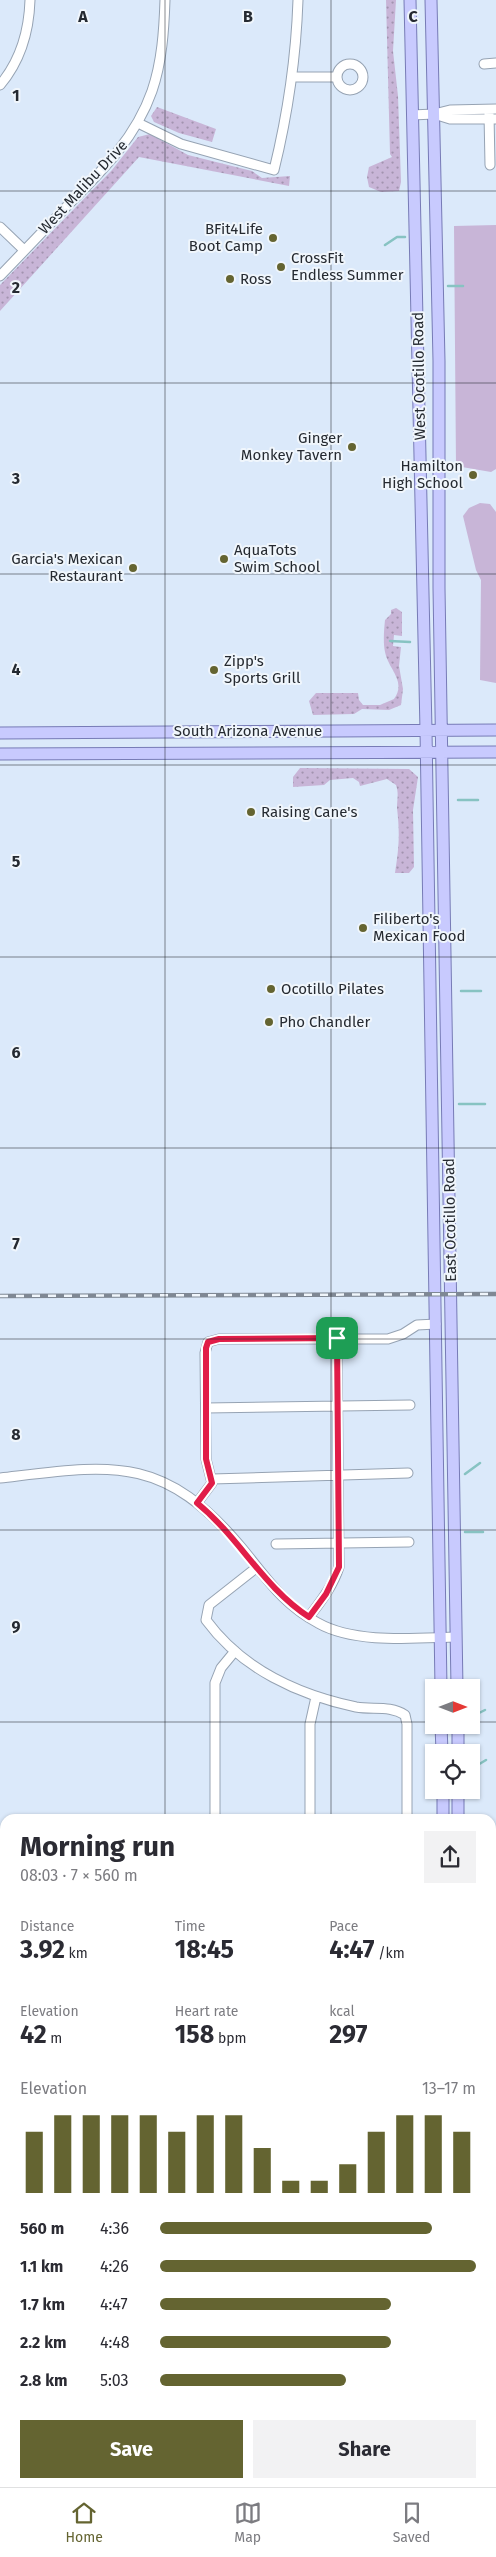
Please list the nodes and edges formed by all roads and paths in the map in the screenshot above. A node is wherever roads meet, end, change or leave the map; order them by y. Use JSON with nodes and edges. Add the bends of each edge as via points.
{"nodes":[{"id":1,"x":30,"y":0,"type":"edge"},
{"id":2,"x":164,"y":0,"type":"edge"},
{"id":3,"x":298,"y":0,"type":"edge"},
{"id":4,"x":410,"y":0,"type":"edge"},
{"id":5,"x":431,"y":0,"type":"edge"},
{"id":6,"x":484,"y":64,"type":"dead end"},
{"id":7,"x":496,"y":64,"type":"edge"},
{"id":8,"x":293,"y":77,"type":"junction"},
{"id":9,"x":337,"y":77,"type":"dead end"},
{"id":10,"x":0,"y":85,"type":"edge"},
{"id":11,"x":434,"y":114,"type":"junction"},
{"id":12,"x":492,"y":114,"type":"edge"},
{"id":13,"x":412,"y":115,"type":"junction"},
{"id":14,"x":138,"y":123,"type":"junction"},
{"id":15,"x":490,"y":165,"type":"dead end"},
{"id":16,"x":0,"y":227,"type":"edge"},
{"id":17,"x":24,"y":250,"type":"junction"},
{"id":18,"x":0,"y":276,"type":"edge"},
{"id":19,"x":426,"y":730,"type":"junction"},
{"id":20,"x":442,"y":730,"type":"junction"},
{"id":21,"x":496,"y":730,"type":"edge"},
{"id":22,"x":0,"y":733,"type":"edge"},
{"id":23,"x":426,"y":752,"type":"junction"},
{"id":24,"x":442,"y":752,"type":"junction"},
{"id":25,"x":496,"y":752,"type":"edge"},
{"id":26,"x":0,"y":754,"type":"edge"},
{"id":27,"x":430,"y":970,"type":"junction"},
{"id":28,"x":447,"y":970,"type":"junction"},
{"id":29,"x":436,"y":1324,"type":"junction"},
{"id":30,"x":337,"y":1338,"type":"junction"},
{"id":31,"x":410,"y":1405,"type":"dead end"},
{"id":32,"x":337,"y":1407,"type":"junction"},
{"id":33,"x":206,"y":1408,"type":"junction"},
{"id":34,"x":408,"y":1473,"type":"dead end"},
{"id":35,"x":338,"y":1475,"type":"junction"},
{"id":36,"x":0,"y":1478,"type":"edge"},
{"id":37,"x":212,"y":1479,"type":"junction"},
{"id":38,"x":197,"y":1503,"type":"junction"},
{"id":39,"x":409,"y":1542,"type":"dead end"},
{"id":40,"x":340,"y":1543,"type":"junction"},
{"id":41,"x":276,"y":1544,"type":"dead end"},
{"id":42,"x":256,"y":1568,"type":"junction"},
{"id":43,"x":309,"y":1617,"type":"junction"},
{"id":44,"x":440,"y":1637,"type":"junction"},
{"id":45,"x":456,"y":1637,"type":"junction"},
{"id":46,"x":236,"y":1651,"type":"junction"},
{"id":47,"x":440,"y":1679,"type":"edge"},
{"id":48,"x":457,"y":1679,"type":"edge"},
{"id":49,"x":316,"y":1697,"type":"junction"},
{"id":50,"x":443,"y":1799,"type":"edge"},
{"id":51,"x":458,"y":1799,"type":"edge"},
{"id":52,"x":215,"y":1814,"type":"edge"},
{"id":53,"x":310,"y":1814,"type":"edge"},
{"id":54,"x":407,"y":1814,"type":"edge"},
{"id":55,"x":443,"y":1814,"type":"edge"},
{"id":56,"x":458,"y":1814,"type":"edge"}],
"edges":[{"from":1,"to":10,"type":"street","via":[[22,47],[16,63]]},
{"from":2,"to":14,"type":"street","name":"West Malibu Drive","via":[[157,74]]},
{"from":3,"to":8,"type":"street"},
{"from":4,"to":13,"type":"main road","name":"West Ocotillo Road"},
{"from":5,"to":11,"type":"main road","name":"West Ocotillo Road"},
{"from":6,"to":7,"type":"street"},
{"from":8,"to":9,"type":"street"},
{"from":8,"to":14,"type":"street","via":[[274,170],[181,144]]},
{"from":11,"to":12,"type":"street","via":[[450,110]]},
{"from":11,"to":13,"type":"street"},
{"from":11,"to":20,"type":"main road","name":"West Ocotillo Road"},
{"from":12,"to":15,"type":"street"},
{"from":13,"to":19,"type":"main road","name":"West Ocotillo Road"},
{"from":14,"to":17,"type":"street","name":"West Malibu Drive","via":[[110,162]]},
{"from":16,"to":17,"type":"street"},
{"from":17,"to":18,"type":"street","name":"West Malibu Drive"},
{"from":19,"to":20,"type":"main road","name":"South Arizona Avenue"},
{"from":19,"to":22,"type":"main road","name":"South Arizona Avenue"},
{"from":19,"to":23,"type":"main road","name":"West Ocotillo Road"},
{"from":20,"to":21,"type":"main road","name":"South Arizona Avenue"},
{"from":20,"to":24,"type":"main road","name":"West Ocotillo Road"},
{"from":23,"to":24,"type":"main road","name":"South Arizona Avenue"},
{"from":23,"to":26,"type":"main road","name":"South Arizona Avenue"},
{"from":23,"to":27,"type":"main road","name":"East Ocotillo Road"},
{"from":24,"to":25,"type":"main road","name":"South Arizona Avenue"},
{"from":24,"to":28,"type":"main road","name":"East Ocotillo Road"},
{"from":27,"to":28,"type":"main road"},
{"from":27,"to":29,"type":"main road","name":"East Ocotillo Road"},
{"from":28,"to":45,"type":"main road","name":"East Ocotillo Road"},
{"from":29,"to":30,"type":"street","via":[[417,1325],[394,1338]]},
{"from":29,"to":44,"type":"main road","name":"East Ocotillo Road"},
{"from":30,"to":32,"type":"street"},
{"from":30,"to":33,"type":"street","via":[[212,1341],[206,1348]]},
{"from":31,"to":32,"type":"street"},
{"from":32,"to":33,"type":"street"},
{"from":32,"to":35,"type":"street"},
{"from":33,"to":37,"type":"street","via":[[207,1464]]},
{"from":34,"to":35,"type":"street"},
{"from":35,"to":37,"type":"street"},
{"from":35,"to":40,"type":"street"},
{"from":36,"to":38,"type":"street","via":[[101,1468],[157,1479],[186,1493]]},
{"from":37,"to":38,"type":"street","via":[[211,1486]]},
{"from":38,"to":42,"type":"street","via":[[211,1514]]},
{"from":39,"to":40,"type":"street"},
{"from":40,"to":41,"type":"street"},
{"from":40,"to":43,"type":"street","via":[[335,1579]]},
{"from":42,"to":43,"type":"street","via":[[284,1599]]},
{"from":42,"to":46,"type":"street","via":[[209,1605],[206,1614],[210,1626]]},
{"from":43,"to":44,"type":"street","via":[[320,1624],[368,1637]]},
{"from":44,"to":45,"type":"street"},
{"from":44,"to":47,"type":"main road","name":"East Ocotillo Road"},
{"from":45,"to":48,"type":"main road","name":"East Ocotillo Road"},
{"from":46,"to":49,"type":"street","via":[[266,1673]]},
{"from":46,"to":52,"type":"street","via":[[221,1668],[215,1683]]},
{"from":49,"to":53,"type":"street","via":[[310,1724]]},
{"from":49,"to":54,"type":"street","via":[[362,1708],[398,1710],[405,1715]]},
{"from":50,"to":55,"type":"main road"},
{"from":51,"to":56,"type":"main road"}]}
